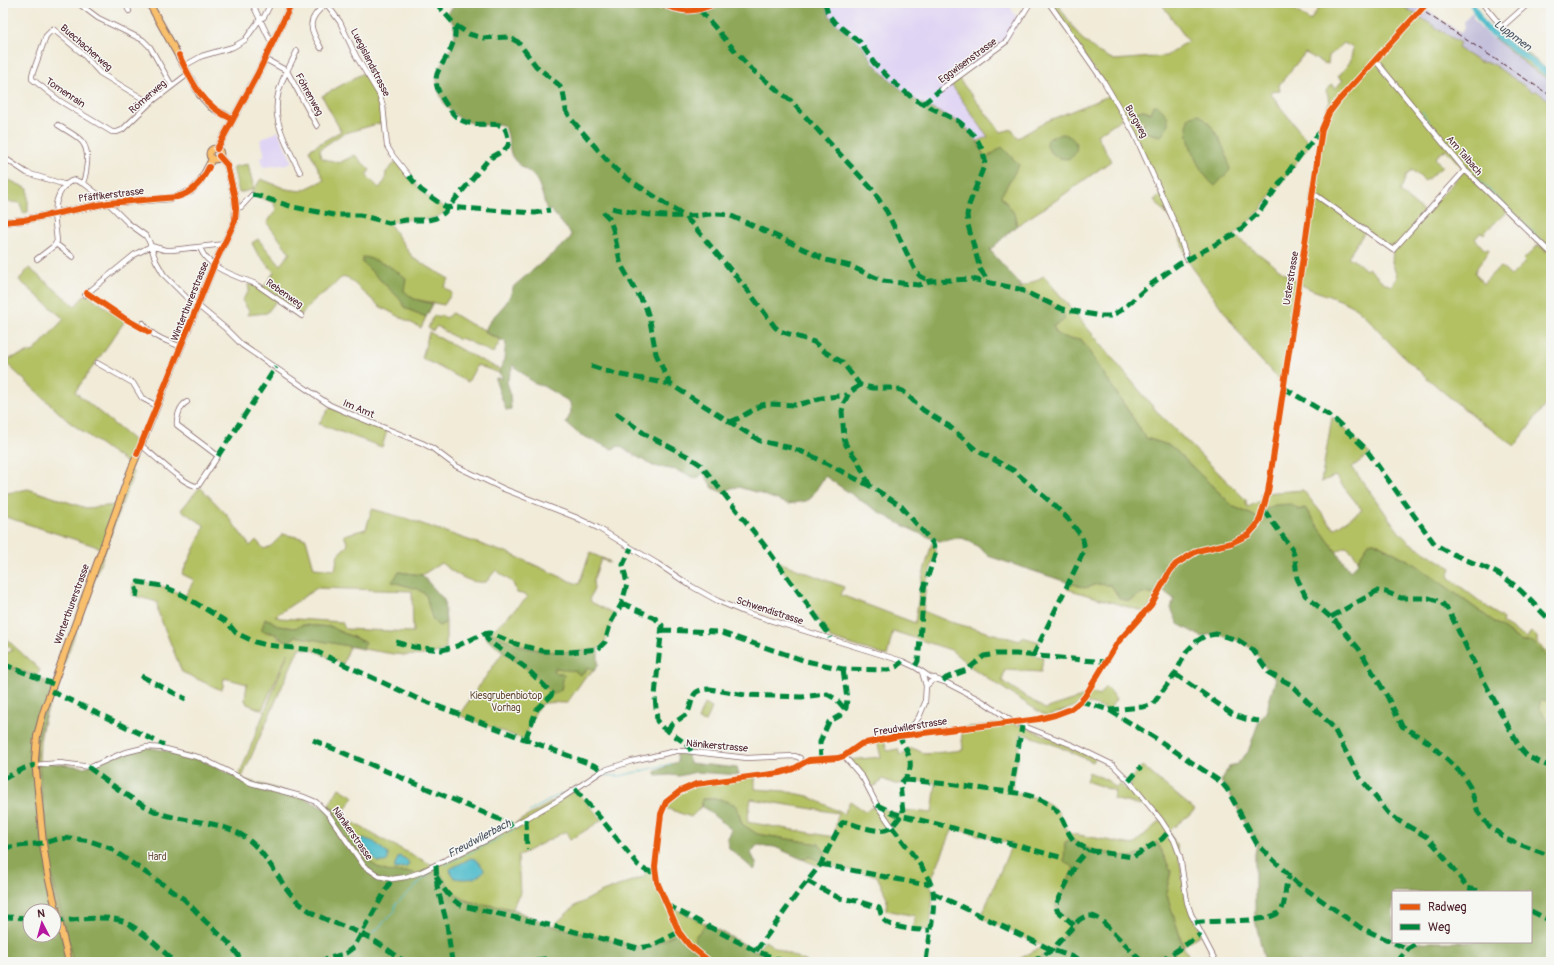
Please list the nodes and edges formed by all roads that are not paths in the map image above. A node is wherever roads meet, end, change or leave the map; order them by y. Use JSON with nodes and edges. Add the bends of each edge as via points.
{"nodes":[{"id":1,"x":78,"y":3,"type":"edge"},
{"id":2,"x":124,"y":3,"type":"edge"},
{"id":3,"x":149,"y":3,"type":"edge"},
{"id":4,"x":252,"y":3,"type":"edge"},
{"id":5,"x":271,"y":3,"type":"edge"},
{"id":6,"x":292,"y":3,"type":"edge"},
{"id":7,"x":326,"y":3,"type":"edge"},
{"id":8,"x":659,"y":3,"type":"edge"},
{"id":9,"x":1030,"y":3,"type":"edge"},
{"id":10,"x":1049,"y":3,"type":"edge"},
{"id":11,"x":1427,"y":3,"type":"edge"},
{"id":12,"x":1482,"y":3,"type":"edge"},
{"id":13,"x":1529,"y":3,"type":"edge"},
{"id":14,"x":713,"y":4,"type":"edge"},
{"id":15,"x":129,"y":11,"type":"dead end"},
{"id":16,"x":260,"y":20,"type":"junction"},
{"id":17,"x":53,"y":29,"type":"joint"},
{"id":18,"x":273,"y":43,"type":"junction"},
{"id":19,"x":321,"y":48,"type":"dead end"},
{"id":20,"x":297,"y":51,"type":"dead end"},
{"id":21,"x":265,"y":59,"type":"junction"},
{"id":22,"x":1375,"y":60,"type":"junction"},
{"id":23,"x":184,"y":66,"type":"junction"},
{"id":24,"x":287,"y":71,"type":"junction"},
{"id":25,"x":188,"y":74,"type":"junction"},
{"id":26,"x":172,"y":86,"type":"junction"},
{"id":27,"x":940,"y":90,"type":"dead end"},
{"id":28,"x":150,"y":103,"type":"junction"},
{"id":29,"x":232,"y":119,"type":"junction"},
{"id":30,"x":58,"y":126,"type":"dead end"},
{"id":31,"x":317,"y":126,"type":"dead end"},
{"id":32,"x":118,"y":132,"type":"joint"},
{"id":33,"x":217,"y":149,"type":"junction"},
{"id":34,"x":220,"y":156,"type":"junction"},
{"id":35,"x":3,"y":157,"type":"edge"},
{"id":36,"x":212,"y":159,"type":"junction"},
{"id":37,"x":1465,"y":170,"type":"junction"},
{"id":38,"x":300,"y":172,"type":"dead end"},
{"id":39,"x":408,"y":176,"type":"dead end"},
{"id":40,"x":83,"y":182,"type":"junction"},
{"id":41,"x":66,"y":185,"type":"junction"},
{"id":42,"x":1313,"y":193,"type":"junction"},
{"id":43,"x":252,"y":195,"type":"dead end"},
{"id":44,"x":108,"y":203,"type":"junction"},
{"id":45,"x":236,"y":208,"type":"junction"},
{"id":46,"x":55,"y":213,"type":"junction"},
{"id":47,"x":3,"y":222,"type":"edge"},
{"id":48,"x":56,"y":244,"type":"junction"},
{"id":49,"x":222,"y":244,"type":"junction"},
{"id":50,"x":151,"y":246,"type":"junction"},
{"id":51,"x":200,"y":247,"type":"junction"},
{"id":52,"x":1551,"y":253,"type":"edge"},
{"id":53,"x":73,"y":256,"type":"dead end"},
{"id":54,"x":37,"y":259,"type":"dead end"},
{"id":55,"x":1187,"y":259,"type":"dead end"},
{"id":56,"x":213,"y":264,"type":"junction"},
{"id":57,"x":85,"y":295,"type":"dead end"},
{"id":58,"x":198,"y":306,"type":"junction"},
{"id":59,"x":302,"y":316,"type":"dead end"},
{"id":60,"x":143,"y":323,"type":"dead end"},
{"id":61,"x":181,"y":347,"type":"junction"},
{"id":62,"x":97,"y":362,"type":"dead end"},
{"id":63,"x":187,"y":402,"type":"dead end"},
{"id":64,"x":157,"y":406,"type":"junction"},
{"id":65,"x":141,"y":445,"type":"junction"},
{"id":66,"x":528,"y":499,"type":"joint"},
{"id":67,"x":1197,"y":551,"type":"joint"},
{"id":68,"x":922,"y":672,"type":"junction"},
{"id":69,"x":935,"y":678,"type":"junction"},
{"id":70,"x":926,"y":686,"type":"junction"},
{"id":71,"x":1018,"y":721,"type":"junction"},
{"id":72,"x":1013,"y":722,"type":"junction"},
{"id":73,"x":910,"y":734,"type":"junction"},
{"id":74,"x":844,"y":756,"type":"junction"},
{"id":75,"x":802,"y":763,"type":"junction"},
{"id":76,"x":35,"y":765,"type":"junction"},
{"id":77,"x":892,"y":826,"type":"dead end"},
{"id":78,"x":68,"y":959,"type":"edge"},
{"id":79,"x":710,"y":962,"type":"edge"},
{"id":80,"x":1216,"y":962,"type":"edge"}],
"edges":[{"from":1,"to":26,"type":"street","via":[[98,18],[143,40],[150,47]]},
{"from":2,"to":15,"type":"street"},
{"from":3,"to":23,"type":"main road"},
{"from":4,"to":16,"type":"street"},
{"from":5,"to":16,"type":"street"},
{"from":6,"to":18,"type":"main road"},
{"from":7,"to":19,"type":"street","via":[[314,14],[311,22]]},
{"from":7,"to":39,"type":"street","name":"Luegislandstrasse","via":[[340,22],[356,56],[379,94],[387,146]]},
{"from":8,"to":14,"type":"main road","via":[[687,11],[700,10]]},
{"from":9,"to":27,"type":"street","name":"Eggwisenstrasse","via":[[1007,41]]},
{"from":10,"to":55,"type":"street","name":"Burgweg","via":[[1104,82],[1134,133],[1176,226]]},
{"from":11,"to":22,"type":"street","name":"Usterstrasse"},
{"from":12,"to":13,"type":"street","via":[[1502,27]]},
{"from":16,"to":18,"type":"street"},
{"from":16,"to":23,"type":"street","via":[[244,42],[207,54]]},
{"from":17,"to":28,"type":"street","name":"Buechacherweg","via":[[83,54],[100,73]]},
{"from":17,"to":32,"type":"street","name":"Tomenrain","via":[[46,36],[32,79],[60,101],[112,132]]},
{"from":18,"to":21,"type":"main road"},
{"from":20,"to":24,"type":"street"},
{"from":21,"to":24,"type":"street"},
{"from":21,"to":29,"type":"main road"},
{"from":22,"to":37,"type":"street","name":"Am Talbach"},
{"from":22,"to":42,"type":"street","name":"Usterstrasse","via":[[1339,100],[1325,121]]},
{"from":23,"to":25,"type":"main road"},
{"from":24,"to":31,"type":"street","name":"Föhrenweg"},
{"from":24,"to":38,"type":"street","via":[[277,95],[277,121]]},
{"from":25,"to":26,"type":"street","name":"Römerweg"},
{"from":25,"to":29,"type":"main road","via":[[206,102]]},
{"from":26,"to":28,"type":"street","name":"Römerweg"},
{"from":28,"to":32,"type":"street","name":"Römerweg"},
{"from":29,"to":33,"type":"main road"},
{"from":30,"to":40,"type":"street","via":[[80,139],[86,146],[86,174]]},
{"from":33,"to":34,"type":"main road"},
{"from":33,"to":36,"type":"main road","via":[[213,148],[210,151],[209,156]]},
{"from":34,"to":36,"type":"main road"},
{"from":34,"to":45,"type":"main road","name":"Winterthurerstrasse","via":[[227,165]]},
{"from":35,"to":41,"type":"street","via":[[34,176]]},
{"from":36,"to":44,"type":"main road","name":"Pfäffikerstrasse","via":[[200,182],[182,196]]},
{"from":37,"to":42,"type":"street","via":[[1393,250]]},
{"from":37,"to":52,"type":"street","name":"Am Talbach"},
{"from":40,"to":41,"type":"street","via":[[73,180]]},
{"from":40,"to":44,"type":"street","name":"Im Amt"},
{"from":41,"to":46,"type":"street","via":[[55,203]]},
{"from":42,"to":67,"type":"street","name":"Usterstrasse","via":[[1264,510],[1256,526],[1243,538]]},
{"from":43,"to":45,"type":"street","via":[[241,207]]},
{"from":44,"to":46,"type":"main road","name":"Pfäffikerstrasse"},
{"from":44,"to":50,"type":"street","name":"Im Amt","via":[[146,236]]},
{"from":45,"to":49,"type":"main road","name":"Winterthurerstrasse","via":[[235,221]]},
{"from":46,"to":47,"type":"main road","name":"Pfäffikerstrasse"},
{"from":46,"to":48,"type":"street"},
{"from":48,"to":53,"type":"street"},
{"from":48,"to":54,"type":"street"},
{"from":49,"to":51,"type":"street"},
{"from":49,"to":56,"type":"main road","name":"Winterthurerstrasse"},
{"from":50,"to":51,"type":"street","via":[[168,250]]},
{"from":50,"to":57,"type":"street","via":[[134,255]]},
{"from":50,"to":58,"type":"street","name":"Im Amt","via":[[164,275]]},
{"from":51,"to":56,"type":"street","name":"Rebenweg","via":[[203,255]]},
{"from":56,"to":58,"type":"main road","name":"Winterthurerstrasse"},
{"from":56,"to":59,"type":"street","name":"Rebenweg","via":[[256,284]]},
{"from":58,"to":61,"type":"main road","name":"Winterthurerstrasse"},
{"from":58,"to":66,"type":"street","name":"Im Amt","via":[[242,345],[330,405],[422,443],[456,466]]},
{"from":60,"to":61,"type":"street","via":[[149,332]]},
{"from":61,"to":64,"type":"main road","name":"Winterthurerstrasse"},
{"from":62,"to":64,"type":"street","via":[[133,383],[142,398]]},
{"from":63,"to":65,"type":"street","via":[[179,413],[177,425],[218,456],[198,486],[193,486],[171,471]]},
{"from":64,"to":65,"type":"main road","name":"Winterthurerstrasse"},
{"from":65,"to":76,"type":"main road","name":"Winterthurerstrasse","via":[[41,717],[36,740]]},
{"from":66,"to":68,"type":"street","name":"Schwendistrasse","via":[[598,528],[695,589],[730,607],[902,661]]},
{"from":67,"to":71,"type":"street","name":"Freudwilerstrasse","via":[[1181,559],[1170,571],[1155,600],[1115,646],[1081,701],[1071,709],[1055,715]]},
{"from":68,"to":69,"type":"street","name":"Schwendistrasse"},
{"from":68,"to":70,"type":"street"},
{"from":69,"to":70,"type":"street"},
{"from":69,"to":72,"type":"street","name":"Schwendistrasse","via":[[982,701]]},
{"from":70,"to":73,"type":"street","via":[[924,709]]},
{"from":71,"to":72,"type":"street","name":"Freudwilerstrasse"},
{"from":71,"to":80,"type":"street","via":[[1026,727],[1113,765],[1129,781],[1174,840],[1180,856],[1191,914]]},
{"from":72,"to":73,"type":"street","name":"Freudwilerstrasse"},
{"from":73,"to":74,"type":"street","name":"Freudwilerstrasse","via":[[861,744]]},
{"from":74,"to":75,"type":"street","name":"Freudwilerstrasse"},
{"from":74,"to":77,"type":"street","via":[[863,778]]},
{"from":75,"to":76,"type":"street","name":"Nänikerstrasse","via":[[800,758],[795,756],[747,758],[686,751],[632,761],[602,771],[521,822],[430,868],[411,876],[392,879],[379,876],[364,866],[328,814],[316,802],[251,783],[201,758],[148,747],[123,753],[91,767],[60,763]]},
{"from":75,"to":79,"type":"street","name":"Freudwilerstrasse","via":[[779,773],[696,784],[680,791],[663,807],[655,857],[657,882],[682,936]]},
{"from":76,"to":78,"type":"main road","name":"Winterthurerstrasse","via":[[46,864]]}]}
